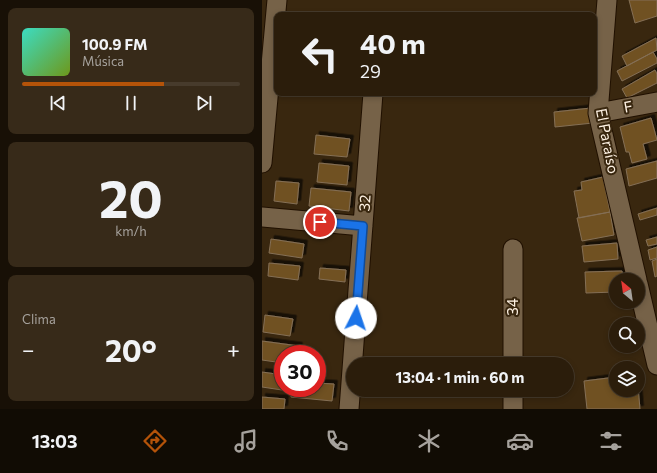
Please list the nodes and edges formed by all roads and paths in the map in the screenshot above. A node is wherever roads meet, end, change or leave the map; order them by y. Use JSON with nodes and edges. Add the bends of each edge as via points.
{"nodes":[{"id":1,"x":277,"y":0,"type":"edge"},
{"id":2,"x":607,"y":0,"type":"edge"},
{"id":3,"x":276,"y":12,"type":"edge"},
{"id":4,"x":274,"y":41,"type":"edge"},
{"id":5,"x":373,"y":96,"type":"edge"},
{"id":6,"x":657,"y":102,"type":"edge"},
{"id":7,"x":598,"y":113,"type":"junction"},
{"id":8,"x":262,"y":163,"type":"edge"},
{"id":9,"x":262,"y":217,"type":"edge"},
{"id":10,"x":363,"y":226,"type":"junction"},
{"id":11,"x":513,"y":249,"type":"dead end"},
{"id":12,"x":635,"y":273,"type":"edge"},
{"id":13,"x":644,"y":309,"type":"edge"},
{"id":14,"x":513,"y":357,"type":"edge"},
{"id":15,"x":657,"y":365,"type":"edge"},
{"id":16,"x":513,"y":397,"type":"edge"},
{"id":17,"x":349,"y":409,"type":"edge"},
{"id":18,"x":513,"y":409,"type":"edge"}],
"edges":[{"from":1,"to":3,"type":"street"},
{"from":2,"to":7,"type":"street","name":"El Paraíso"},
{"from":4,"to":8,"type":"street"},
{"from":5,"to":10,"type":"street","name":"32"},
{"from":6,"to":7,"type":"street","name":"F"},
{"from":7,"to":12,"type":"street","name":"El Paraíso"},
{"from":9,"to":10,"type":"street"},
{"from":10,"to":17,"type":"street","name":"32"},
{"from":11,"to":14,"type":"street","name":"34"},
{"from":13,"to":15,"type":"street"},
{"from":16,"to":18,"type":"street"}]}
